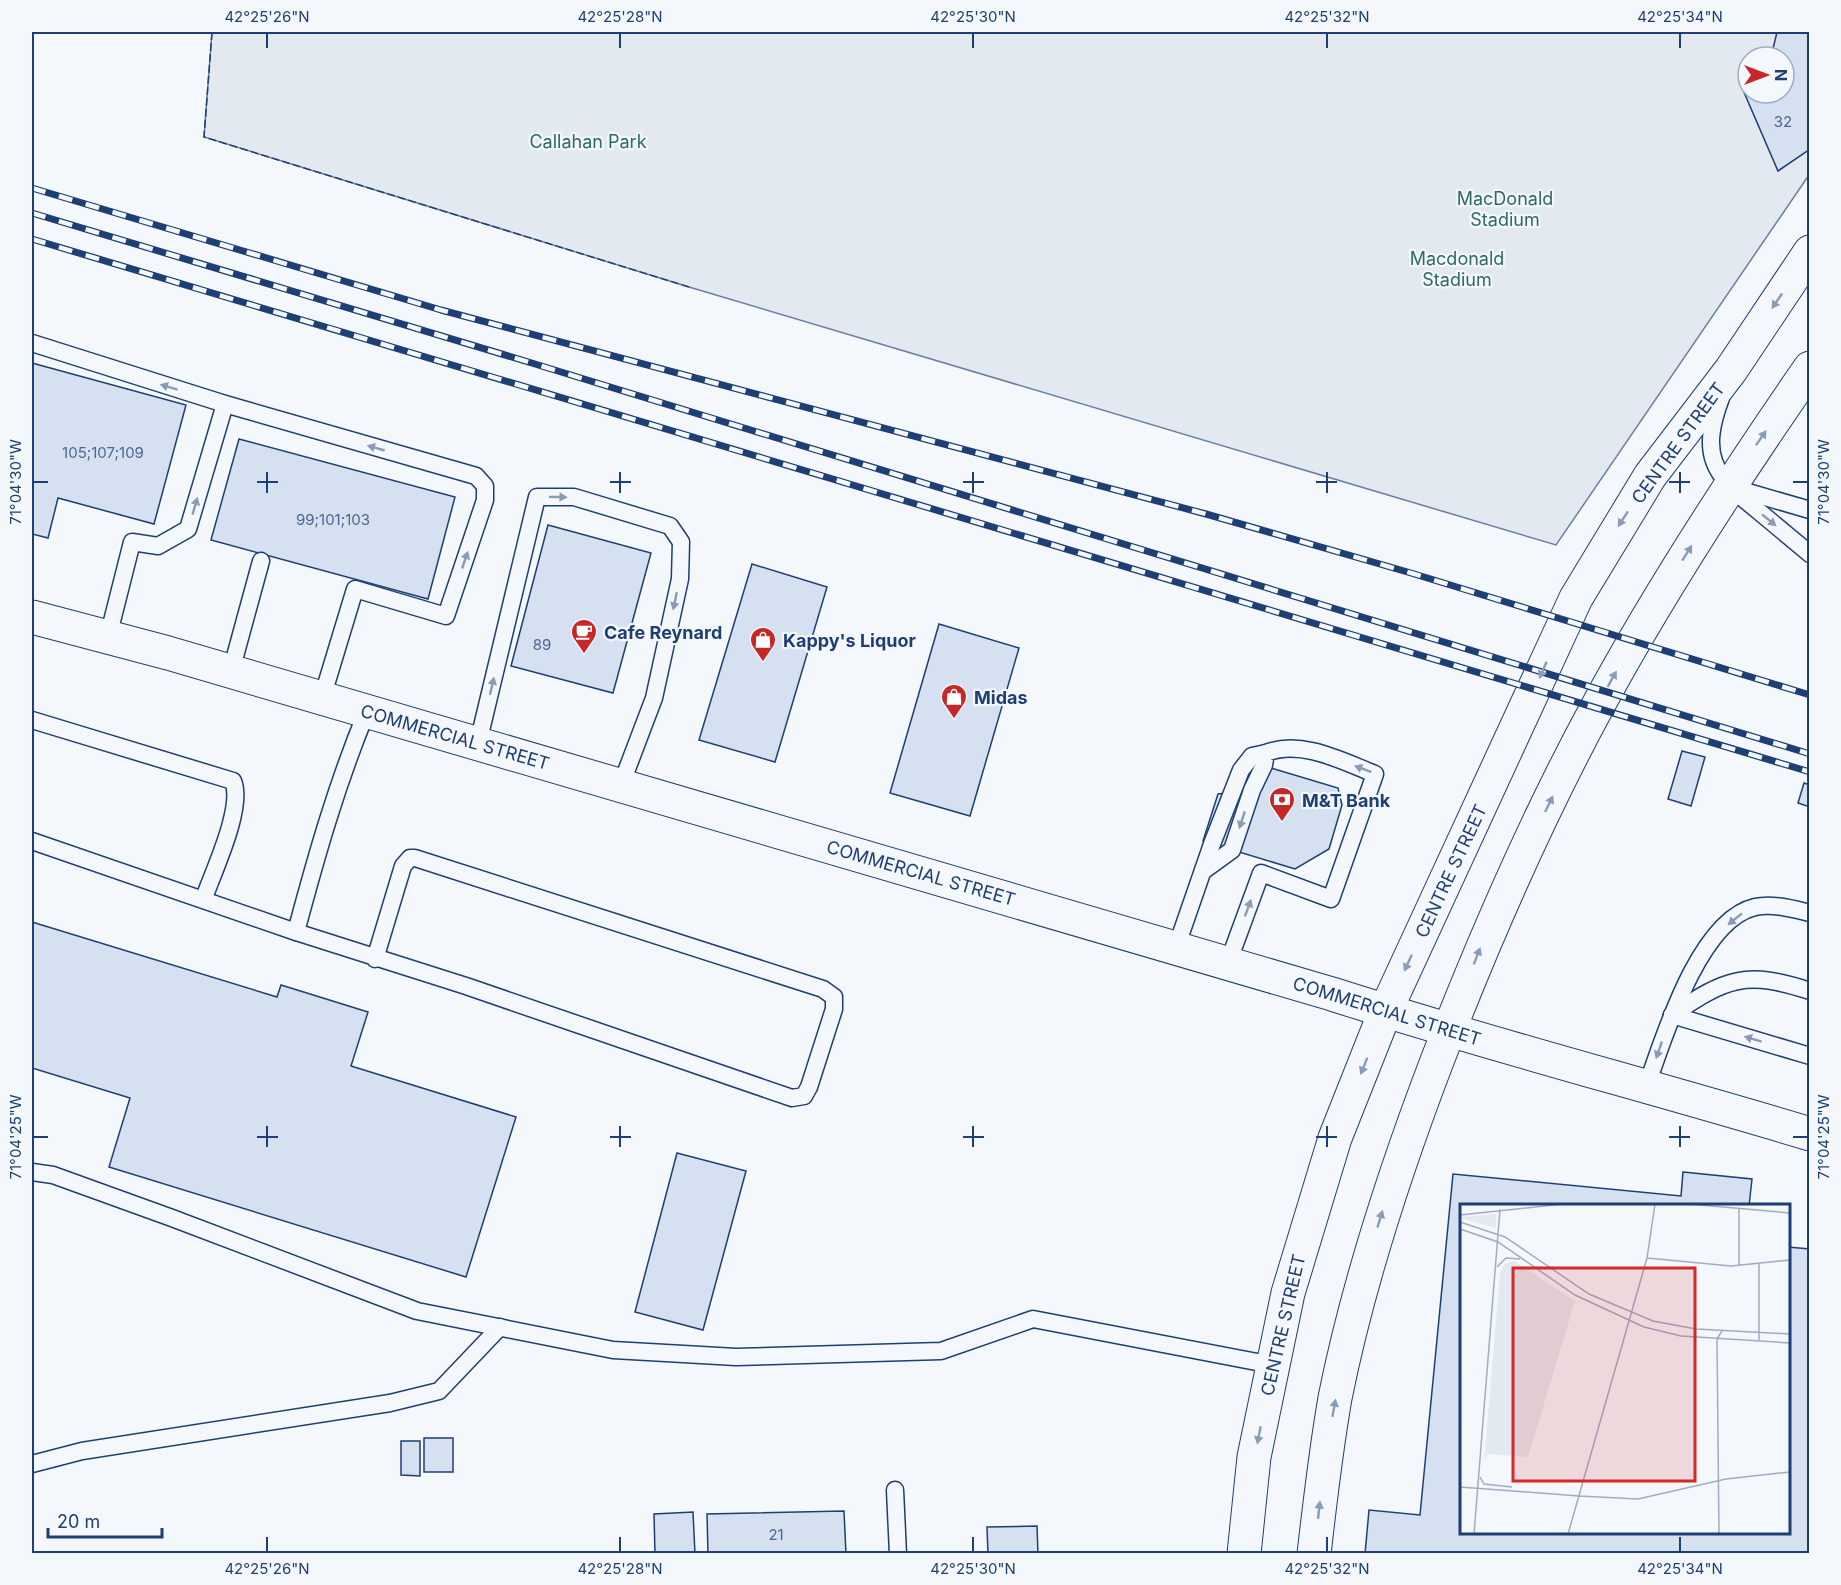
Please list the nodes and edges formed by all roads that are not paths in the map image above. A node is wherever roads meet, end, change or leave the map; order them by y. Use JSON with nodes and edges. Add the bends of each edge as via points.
{"nodes":[{"id":1,"x":1809,"y":252,"type":"edge"},
{"id":2,"x":32,"y":344,"type":"edge"},
{"id":3,"x":1809,"y":368,"type":"edge"},
{"id":4,"x":1731,"y":370,"type":"junction"},
{"id":5,"x":225,"y":404,"type":"junction"},
{"id":6,"x":1728,"y":487,"type":"junction"},
{"id":7,"x":1809,"y":510,"type":"edge"},
{"id":8,"x":1809,"y":554,"type":"edge"},
{"id":9,"x":261,"y":561,"type":"dead end"},
{"id":10,"x":32,"y":617,"type":"edge"},
{"id":11,"x":108,"y":637,"type":"junction"},
{"id":12,"x":231,"y":671,"type":"junction"},
{"id":13,"x":322,"y":698,"type":"junction"},
{"id":14,"x":367,"y":711,"type":"junction"},
{"id":15,"x":32,"y":720,"type":"edge"},
{"id":16,"x":478,"y":743,"type":"junction"},
{"id":17,"x":621,"y":785,"type":"junction"},
{"id":18,"x":32,"y":841,"type":"edge"},
{"id":19,"x":204,"y":898,"type":"junction"},
{"id":20,"x":1809,"y":913,"type":"edge"},
{"id":21,"x":296,"y":932,"type":"junction"},
{"id":22,"x":1176,"y":948,"type":"junction"},
{"id":23,"x":375,"y":959,"type":"junction"},
{"id":24,"x":1228,"y":963,"type":"junction"},
{"id":25,"x":1809,"y":991,"type":"edge"},
{"id":26,"x":1385,"y":1012,"type":"junction"},
{"id":27,"x":1672,"y":1015,"type":"junction"},
{"id":28,"x":1448,"y":1031,"type":"junction"},
{"id":29,"x":1809,"y":1056,"type":"edge"},
{"id":30,"x":1647,"y":1085,"type":"junction"},
{"id":31,"x":1809,"y":1134,"type":"edge"},
{"id":32,"x":32,"y":1172,"type":"edge"},
{"id":33,"x":500,"y":1327,"type":"junction"},
{"id":34,"x":1272,"y":1365,"type":"junction"},
{"id":35,"x":32,"y":1464,"type":"edge"},
{"id":36,"x":895,"y":1490,"type":"dead end"},
{"id":37,"x":897,"y":1554,"type":"edge"},
{"id":38,"x":1244,"y":1554,"type":"edge"},
{"id":39,"x":1314,"y":1554,"type":"edge"}],
"edges":[{"from":1,"to":4,"type":"main road","name":"CENTRE STREET","one_way":true},
{"from":5,"to":2,"type":"lane","one_way":true},
{"from":6,"to":3,"type":"main road","one_way":true},
{"from":4,"to":6,"type":"lane","via":[[1717,407],[1710,445],[1715,467]]},
{"from":4,"to":26,"type":"main road","name":"CENTRE STREET","one_way":true,"via":[[1650,476],[1576,598]]},
{"from":11,"to":5,"type":"lane","one_way":true,"via":[[132,542],[158,546],[188,530]]},
{"from":13,"to":5,"type":"lane","one_way":true,"via":[[355,589],[446,616],[485,500],[485,486],[476,476]]},
{"from":6,"to":7,"type":"lane"},
{"from":6,"to":8,"type":"lane","one_way":true},
{"from":28,"to":6,"type":"main road","one_way":true,"via":[[1480,949],[1593,713]]},
{"from":9,"to":12,"type":"lane"},
{"from":10,"to":11,"type":"main road","name":"COMMERCIAL STREET"},
{"from":11,"to":12,"type":"main road","name":"COMMERCIAL STREET"},
{"from":12,"to":13,"type":"main road","name":"COMMERCIAL STREET"},
{"from":13,"to":14,"type":"main road","name":"COMMERCIAL STREET"},
{"from":14,"to":16,"type":"main road","name":"COMMERCIAL STREET"},
{"from":14,"to":21,"type":"lane","via":[[321,837]]},
{"from":15,"to":19,"type":"lane","via":[[233,780],[237,790],[235,807]]},
{"from":16,"to":17,"type":"main road","name":"COMMERCIAL STREET"},
{"from":16,"to":17,"type":"lane","one_way":true,"via":[[537,497],[574,497],[670,526],[681,542],[680,579],[654,698]]},
{"from":17,"to":22,"type":"main road","name":"COMMERCIAL STREET"},
{"from":18,"to":19,"type":"lane"},
{"from":19,"to":21,"type":"lane"},
{"from":20,"to":27,"type":"lane","one_way":true,"via":[[1764,905],[1737,916],[1700,957]]},
{"from":21,"to":23,"type":"lane"},
{"from":22,"to":24,"type":"main road","name":"COMMERCIAL STREET"},
{"from":24,"to":22,"type":"lane","one_way":true,"via":[[1261,873],[1331,899],[1375,774],[1307,750],[1282,747],[1266,753],[1232,850],[1203,871]]},
{"from":23,"to":23,"type":"lane","via":[[466,986],[792,1098],[804,1096],[809,1087],[834,1009],[834,997],[824,989],[415,858],[403,866]]},
{"from":24,"to":26,"type":"main road","name":"COMMERCIAL STREET"},
{"from":25,"to":27,"type":"lane","via":[[1755,978],[1742,979],[1719,986]]},
{"from":26,"to":28,"type":"main road","name":"COMMERCIAL STREET"},
{"from":26,"to":34,"type":"main road","name":"CENTRE STREET","one_way":true,"via":[[1309,1215]]},
{"from":29,"to":27,"type":"lane","one_way":true},
{"from":27,"to":30,"type":"lane","one_way":true},
{"from":28,"to":30,"type":"main road","name":"COMMERCIAL STREET"},
{"from":39,"to":28,"type":"main road","one_way":true,"via":[[1324,1466],[1354,1315],[1380,1216]]},
{"from":30,"to":31,"type":"main road","name":"COMMERCIAL STREET"},
{"from":32,"to":33,"type":"lane","via":[[53,1175],[417,1311]]},
{"from":33,"to":34,"type":"lane","via":[[613,1350],[736,1357],[941,1351],[1033,1319]]},
{"from":33,"to":35,"type":"lane","via":[[440,1391],[390,1403],[82,1451]]},
{"from":34,"to":38,"type":"main road","name":"CENTRE STREET","one_way":true,"via":[[1254,1457]]},
{"from":36,"to":37,"type":"lane"}]}
